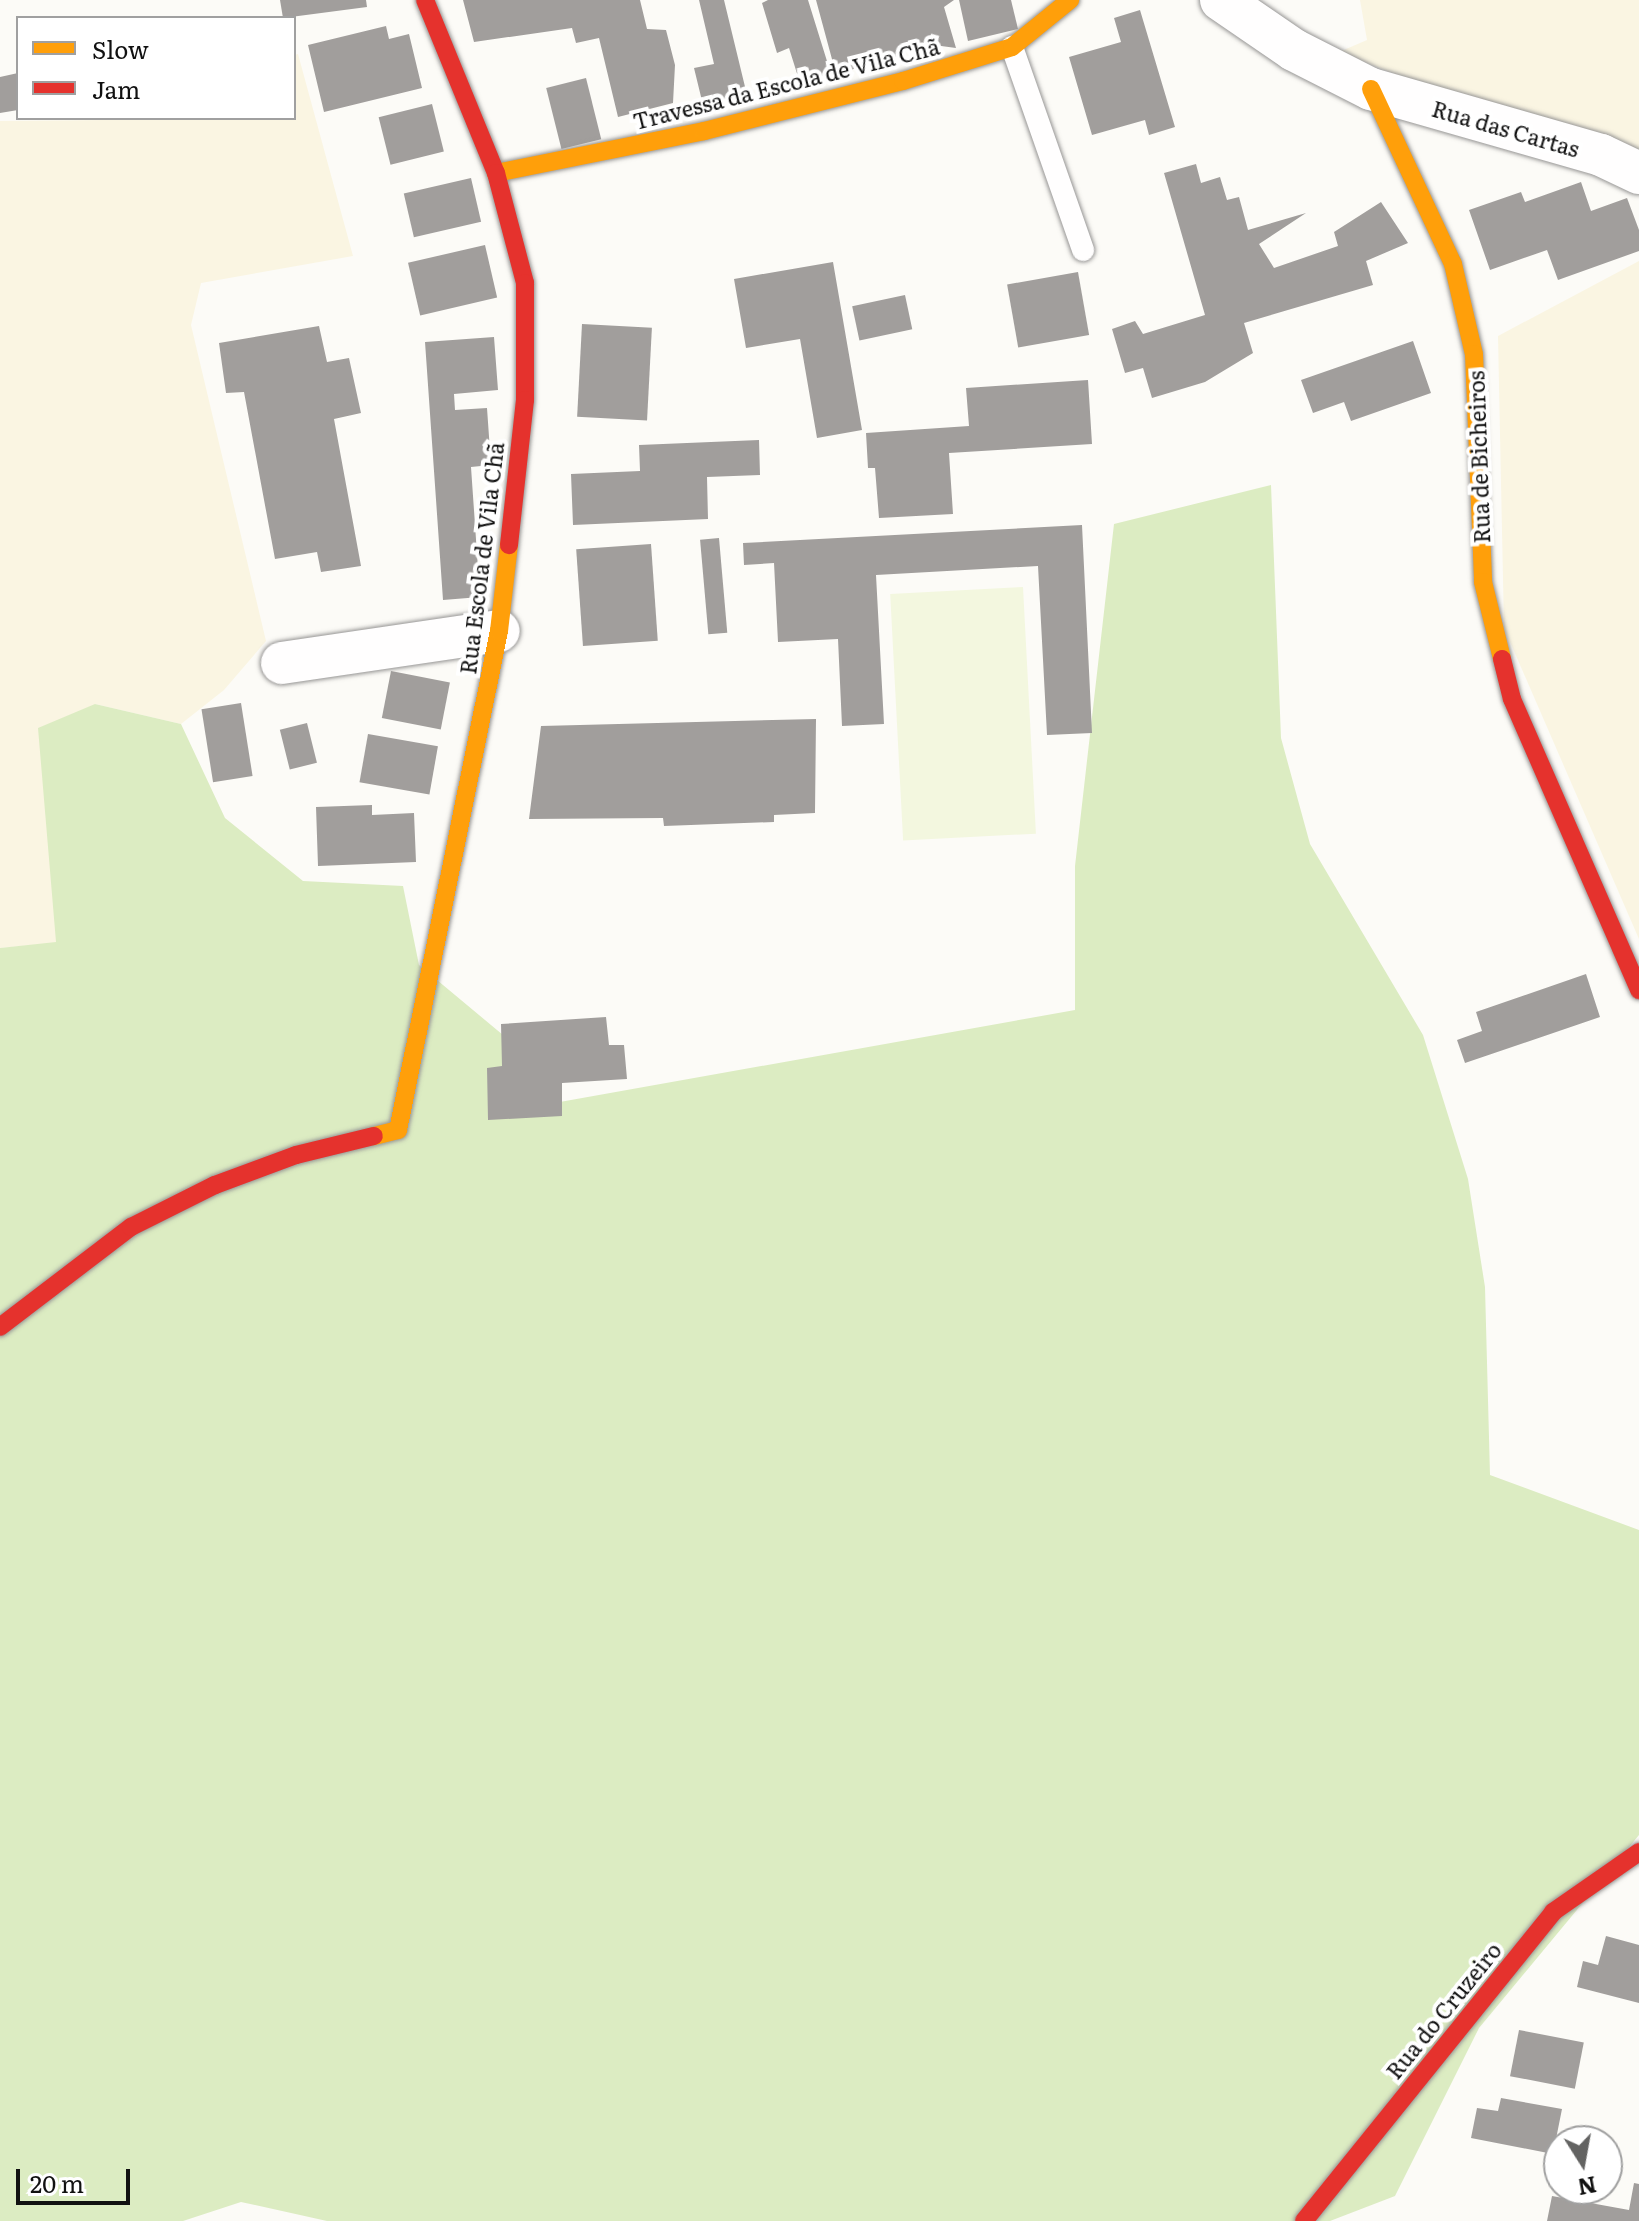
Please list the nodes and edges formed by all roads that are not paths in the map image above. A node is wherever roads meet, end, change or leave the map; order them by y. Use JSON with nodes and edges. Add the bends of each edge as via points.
{"nodes":[{"id":1,"x":425,"y":0,"type":"edge"},
{"id":2,"x":1070,"y":0,"type":"edge"},
{"id":3,"x":1221,"y":0,"type":"edge"},
{"id":4,"x":1012,"y":47,"type":"junction"},
{"id":5,"x":1371,"y":89,"type":"junction"},
{"id":6,"x":496,"y":173,"type":"junction"},
{"id":7,"x":1639,"y":173,"type":"edge"},
{"id":8,"x":1083,"y":250,"type":"dead end"},
{"id":9,"x":499,"y":631,"type":"junction"},
{"id":10,"x":282,"y":663,"type":"dead end"},
{"id":11,"x":1639,"y":990,"type":"edge"},
{"id":12,"x":0,"y":1327,"type":"edge"},
{"id":13,"x":1639,"y":1852,"type":"edge"},
{"id":14,"x":1304,"y":2221,"type":"edge"}],
"edges":[{"from":1,"to":6,"type":"street","name":"Rua Escola de Vila Chã"},
{"from":2,"to":4,"type":"street","name":"Travessa da Escola de Vila Chã"},
{"from":3,"to":5,"type":"street","via":[[1294,50]]},
{"from":4,"to":6,"type":"street","name":"Travessa da Escola de Vila Chã","via":[[903,81],[704,131]]},
{"from":4,"to":8,"type":"lane"},
{"from":5,"to":7,"type":"street","name":"Rua das Cartas","via":[[1601,155]]},
{"from":5,"to":11,"type":"street","name":"Rua de Bicheiros","via":[[1453,264],[1474,354],[1483,582],[1512,699]]},
{"from":6,"to":9,"type":"street","name":"Rua Escola de Vila Chã","via":[[525,283],[525,400]]},
{"from":9,"to":10,"type":"street"},
{"from":9,"to":12,"type":"street","name":"Rua Escola de Vila Chã","via":[[398,1130],[296,1155],[201,1192],[131,1227]]},
{"from":13,"to":14,"type":"street","name":"Rua do Cruzeiro","via":[[1553,1912]]}]}
